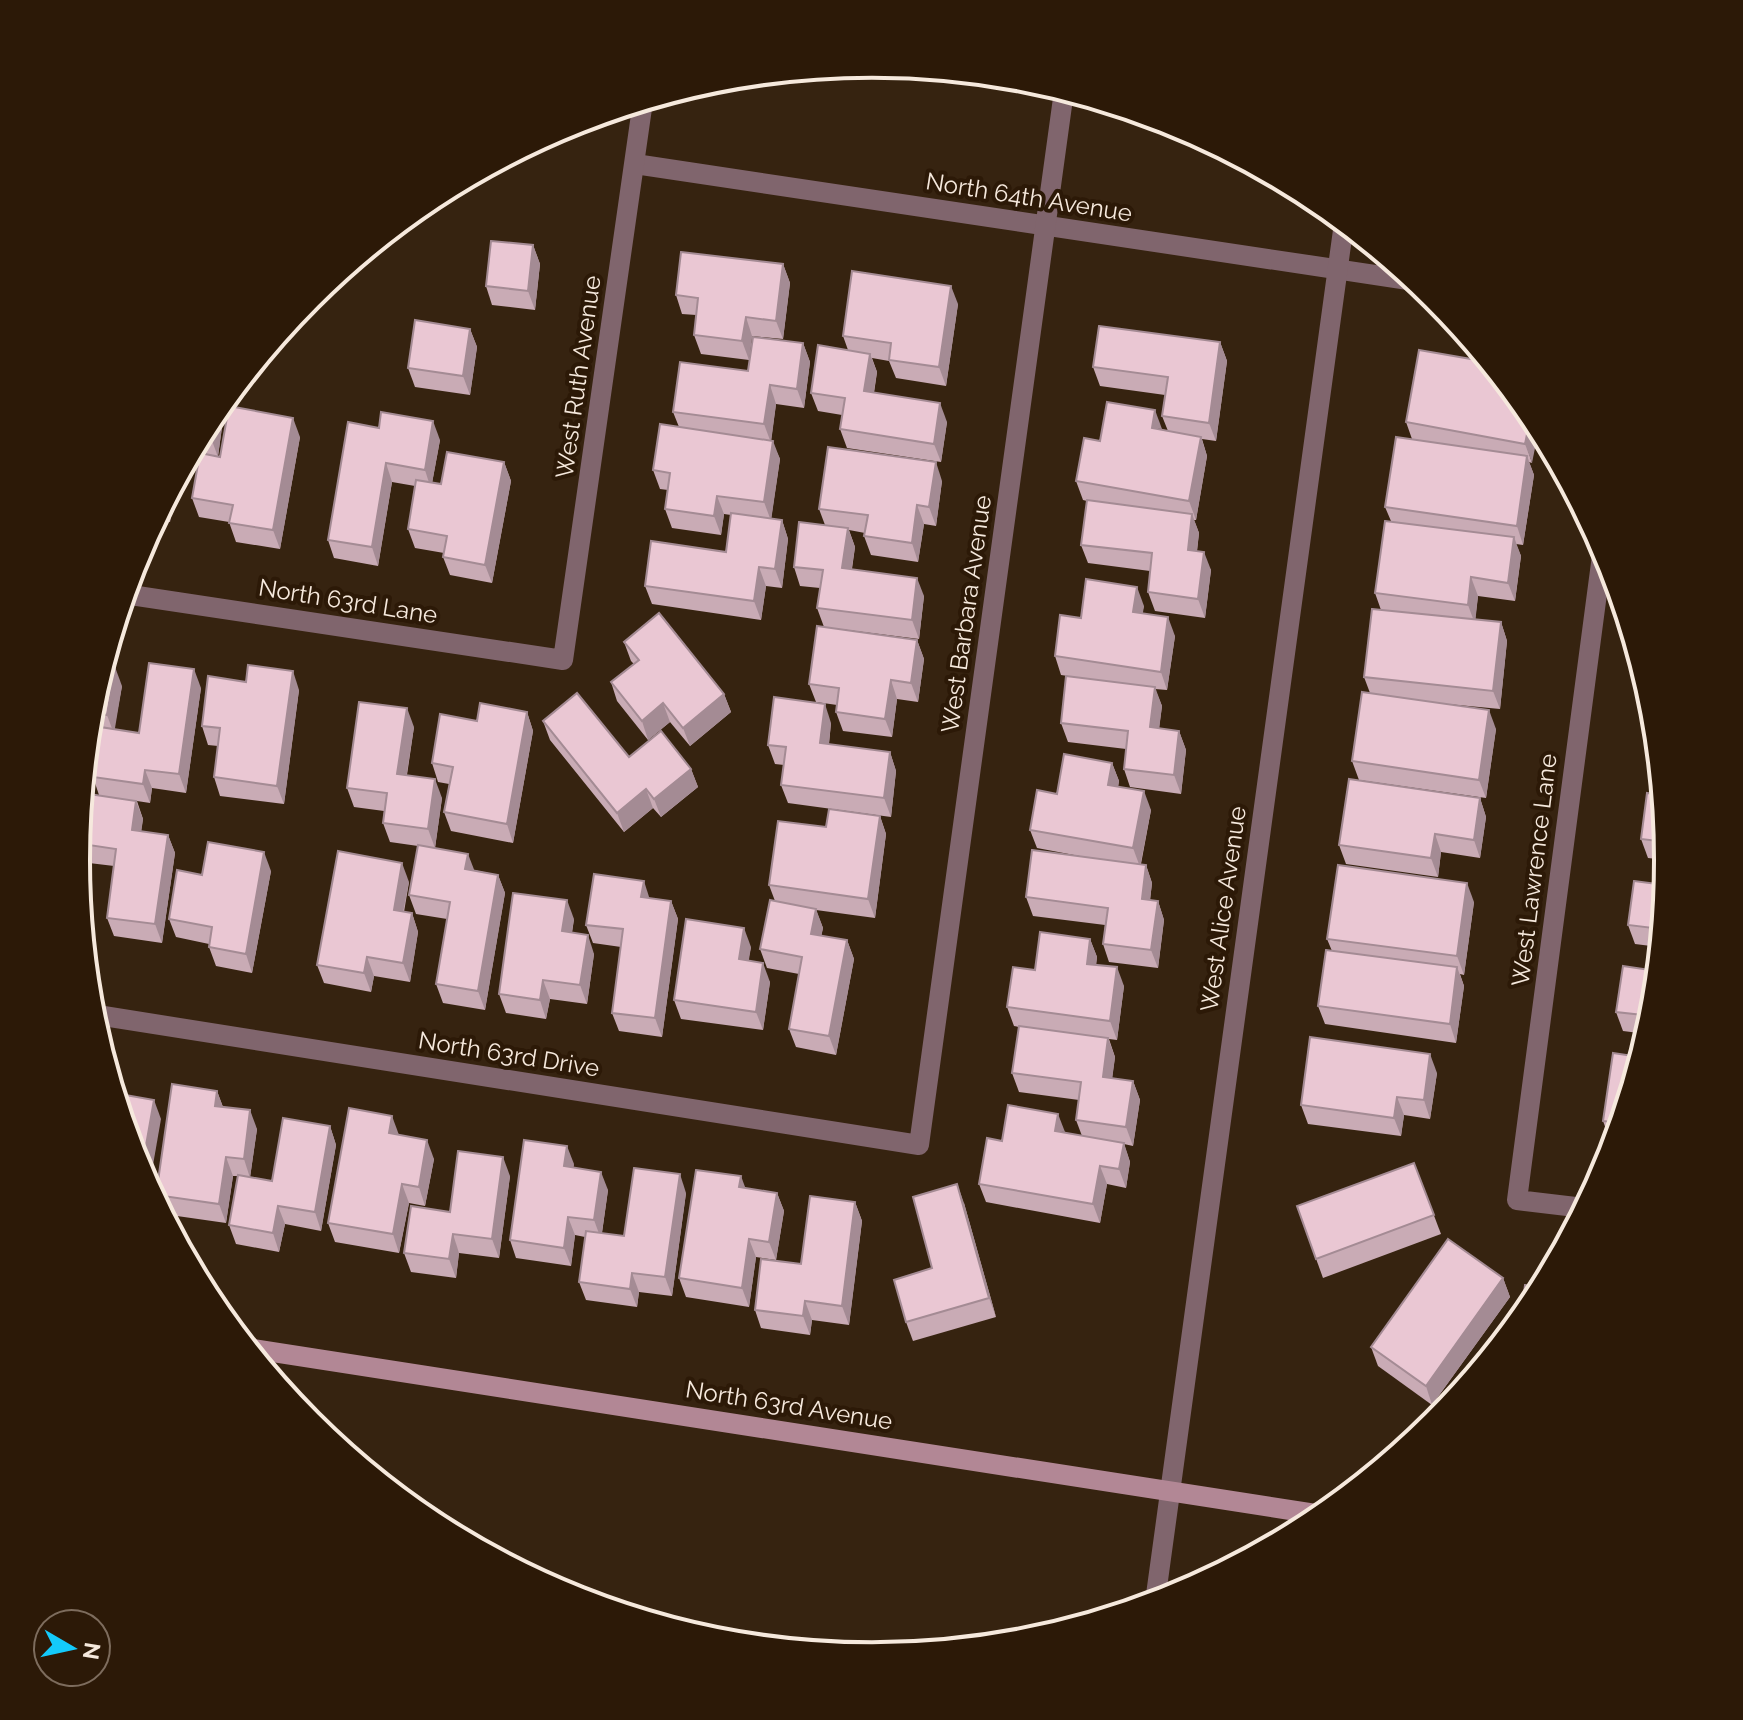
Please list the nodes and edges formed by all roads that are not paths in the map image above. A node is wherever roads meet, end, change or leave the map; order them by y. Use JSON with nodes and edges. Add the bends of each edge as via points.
{"nodes":[{"id":1,"x":1063,"y":102,"type":"edge"},
{"id":2,"x":641,"y":113,"type":"edge"},
{"id":3,"x":635,"y":164,"type":"junction"},
{"id":4,"x":1046,"y":226,"type":"junction"},
{"id":5,"x":1342,"y":236,"type":"edge"},
{"id":6,"x":1337,"y":270,"type":"junction"},
{"id":7,"x":1393,"y":278,"type":"edge"},
{"id":8,"x":1599,"y":575,"type":"edge"},
{"id":9,"x":136,"y":596,"type":"edge"},
{"id":10,"x":563,"y":660,"type":"joint"},
{"id":11,"x":106,"y":1016,"type":"edge"},
{"id":12,"x":919,"y":1145,"type":"joint"},
{"id":13,"x":1573,"y":1207,"type":"edge"},
{"id":14,"x":263,"y":1350,"type":"edge"},
{"id":15,"x":1170,"y":1489,"type":"junction"},
{"id":16,"x":1303,"y":1512,"type":"edge"},
{"id":17,"x":1157,"y":1587,"type":"edge"}],
"edges":[{"from":1,"to":4,"type":"street","name":"West Barbara Avenue"},
{"from":2,"to":3,"type":"street","name":"West Ruth Avenue"},
{"from":3,"to":4,"type":"street","name":"North 64th Avenue"},
{"from":3,"to":10,"type":"street","name":"West Ruth Avenue"},
{"from":4,"to":6,"type":"street","name":"North 64th Avenue"},
{"from":4,"to":12,"type":"street","name":"West Barbara Avenue"},
{"from":5,"to":6,"type":"street","name":"West Alice Avenue"},
{"from":6,"to":7,"type":"street","name":"North 64th Avenue"},
{"from":6,"to":15,"type":"street","name":"West Alice Avenue"},
{"from":8,"to":13,"type":"street","name":"West Lawrence Lane","via":[[1517,1200]]},
{"from":9,"to":10,"type":"street","name":"North 63rd Lane"},
{"from":11,"to":12,"type":"street","name":"North 63rd Drive"},
{"from":14,"to":15,"type":"street","name":"North 63rd Avenue"},
{"from":15,"to":16,"type":"street","name":"North 63rd Avenue"},
{"from":15,"to":17,"type":"street","name":"West Alice Avenue"}]}
